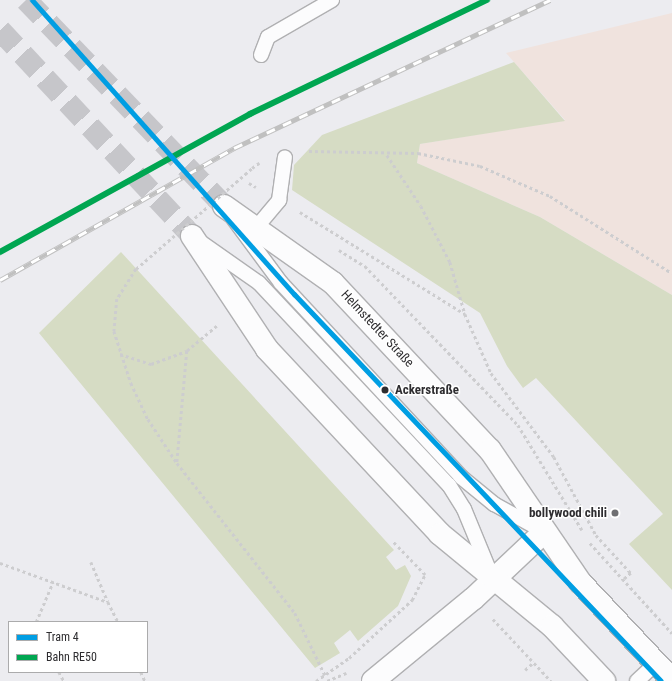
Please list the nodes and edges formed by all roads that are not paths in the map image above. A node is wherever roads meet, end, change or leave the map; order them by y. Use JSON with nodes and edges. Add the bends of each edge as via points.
{"nodes":[{"id":1,"x":332,"y":0,"type":"edge"},
{"id":2,"x":262,"y":55,"type":"dead end"},
{"id":3,"x":285,"y":157,"type":"dead end"},
{"id":4,"x":224,"y":206,"type":"joint"},
{"id":5,"x":255,"y":229,"type":"junction"},
{"id":6,"x":192,"y":236,"type":"joint"},
{"id":7,"x":544,"y":532,"type":"junction"},
{"id":8,"x":493,"y":580,"type":"junction"},
{"id":9,"x":656,"y":663,"type":"junction"},
{"id":10,"x":672,"y":680,"type":"edge"},
{"id":11,"x":373,"y":681,"type":"edge"},
{"id":12,"x":604,"y":681,"type":"edge"},
{"id":13,"x":637,"y":681,"type":"edge"}],
"edges":[{"from":1,"to":2,"type":"lane","via":[[268,36]]},
{"from":3,"to":5,"type":"lane","via":[[279,200]]},
{"from":4,"to":5,"type":"main road","name":"Helmstedter Straße"},
{"from":4,"to":7,"type":"lane","via":[[281,283],[461,477],[494,504]]},
{"from":5,"to":7,"type":"main road","name":"Helmstedter Straße","via":[[333,282],[490,450]]},
{"from":6,"to":8,"type":"main road","via":[[267,349],[435,529]]},
{"from":6,"to":8,"type":"lane","via":[[259,283],[449,485],[464,509]]},
{"from":7,"to":8,"type":"main road"},
{"from":7,"to":9,"type":"main road","name":"Helmstedter Straße","via":[[580,582]]},
{"from":8,"to":11,"type":"main road"},
{"from":8,"to":12,"type":"main road","via":[[562,635]]},
{"from":9,"to":10,"type":"main road","name":"Helmstedter Straße"},
{"from":9,"to":13,"type":"lane"}]}
